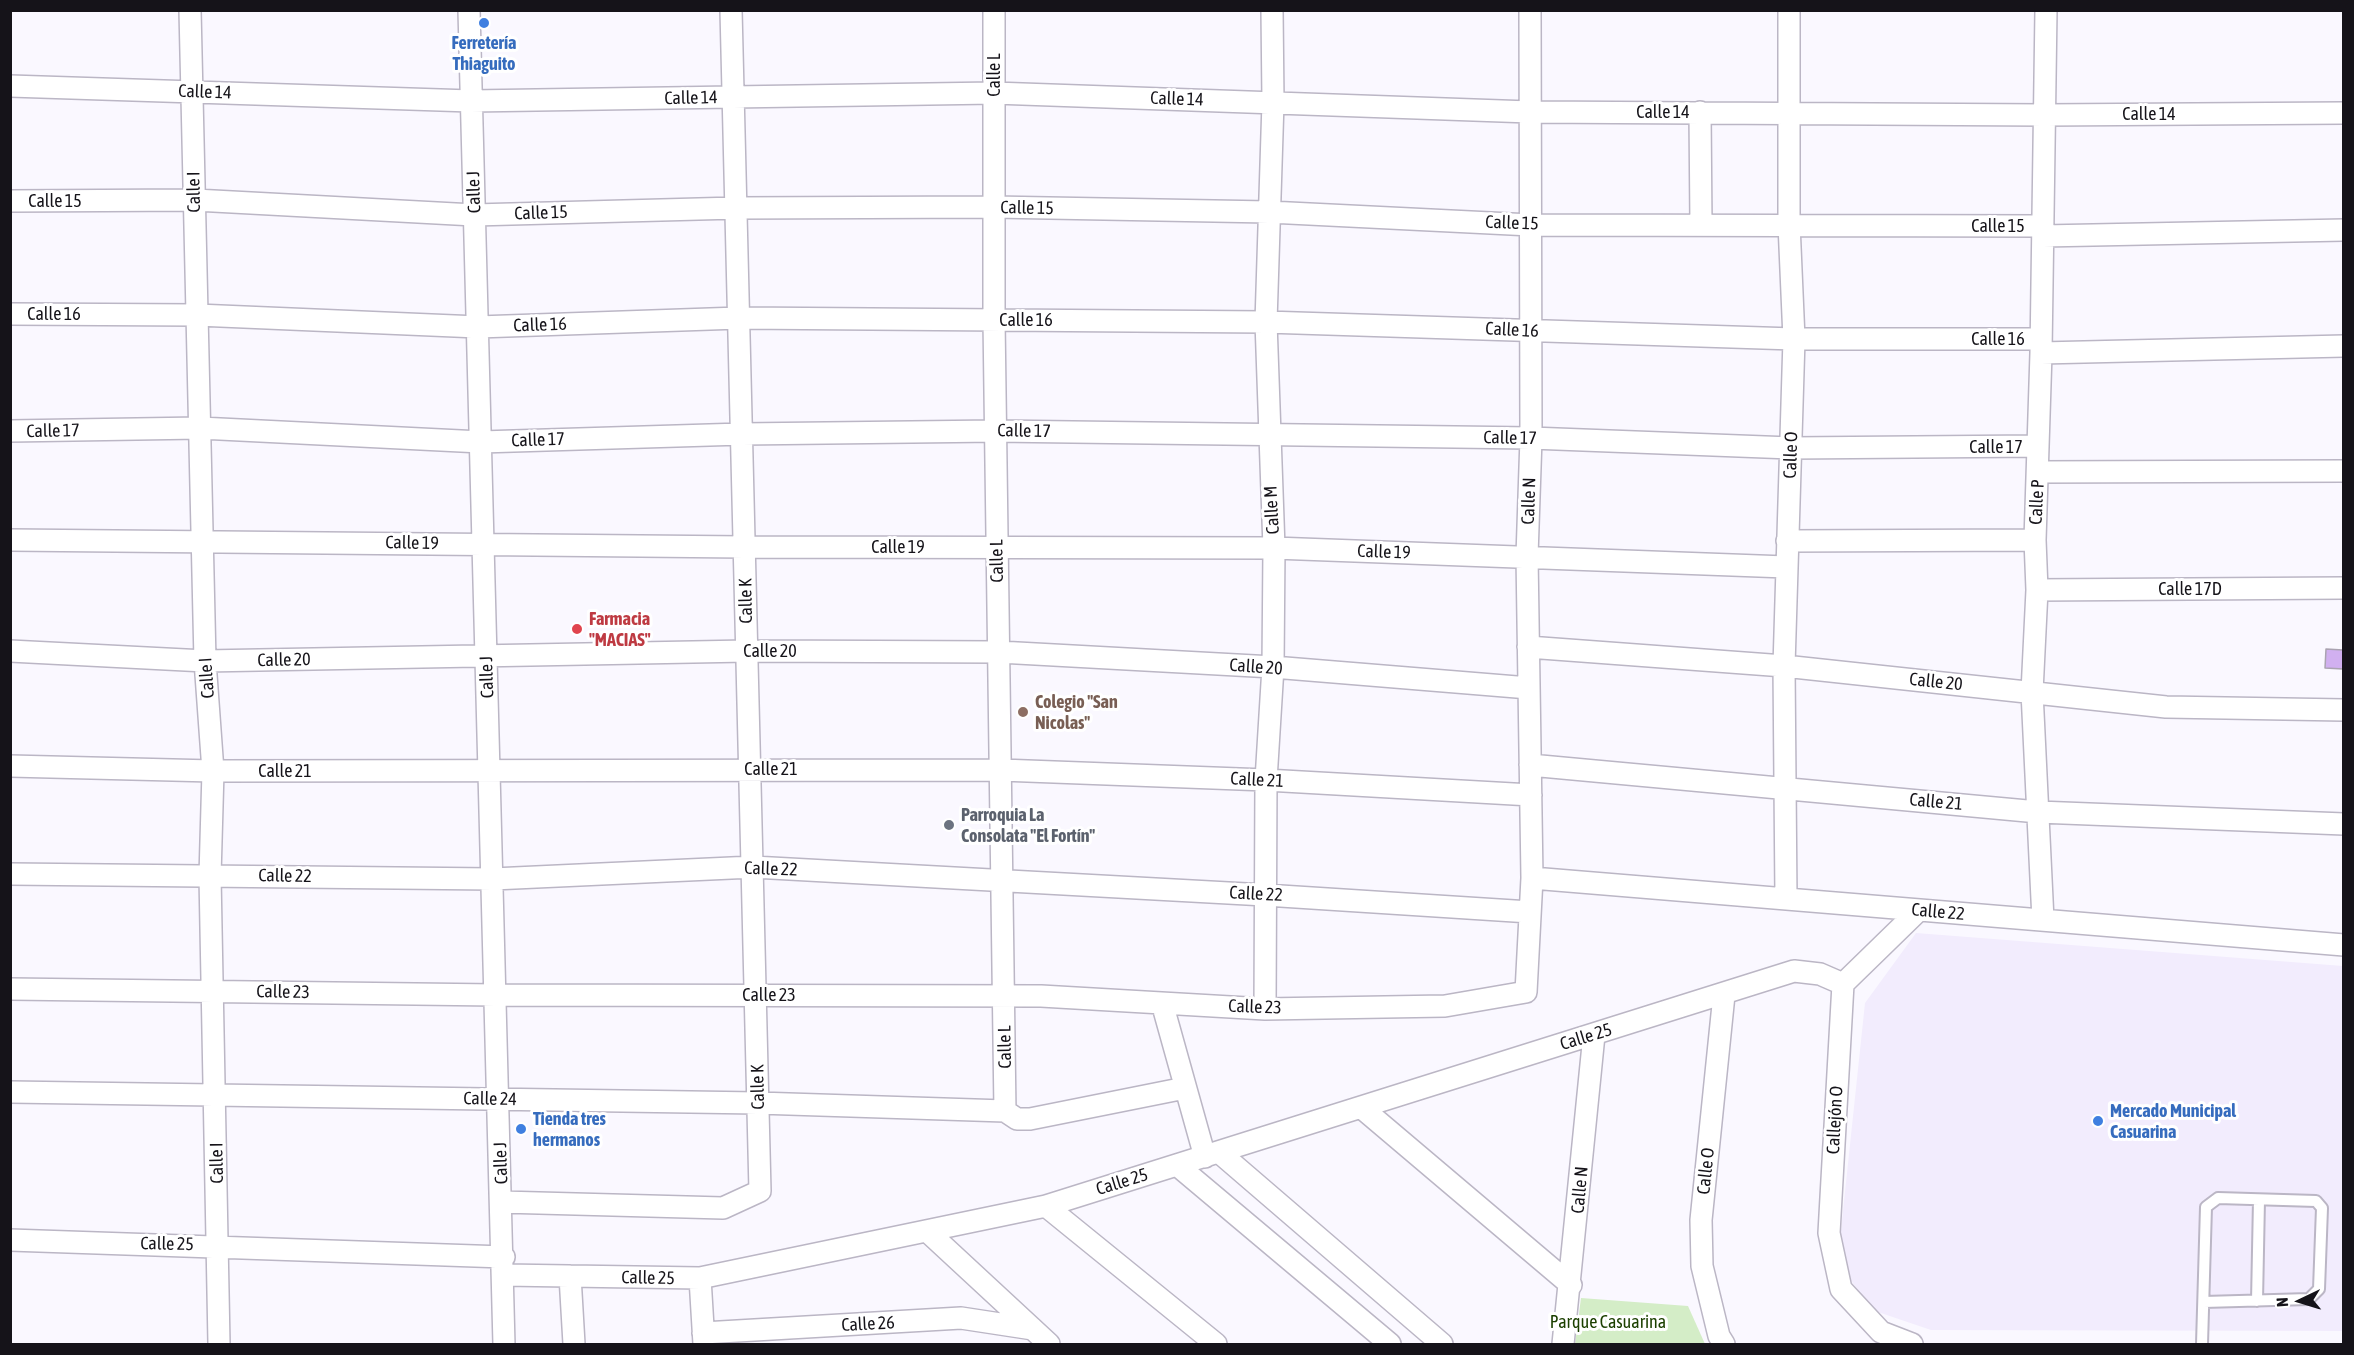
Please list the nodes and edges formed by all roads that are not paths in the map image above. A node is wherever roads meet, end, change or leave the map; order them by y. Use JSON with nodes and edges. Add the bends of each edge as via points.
{"nodes":[{"id":1,"x":190,"y":10,"type":"edge"},
{"id":2,"x":469,"y":10,"type":"edge"},
{"id":3,"x":731,"y":10,"type":"edge"},
{"id":4,"x":994,"y":10,"type":"edge"},
{"id":5,"x":1272,"y":10,"type":"edge"},
{"id":6,"x":1530,"y":10,"type":"edge"},
{"id":7,"x":1789,"y":10,"type":"edge"},
{"id":8,"x":2046,"y":10,"type":"edge"},
{"id":9,"x":10,"y":86,"type":"edge"},
{"id":10,"x":192,"y":92,"type":"junction"},
{"id":11,"x":994,"y":93,"type":"junction"},
{"id":12,"x":734,"y":97,"type":"junction"},
{"id":13,"x":471,"y":101,"type":"junction"},
{"id":14,"x":1273,"y":102,"type":"junction"},
{"id":15,"x":1530,"y":112,"type":"junction"},
{"id":16,"x":1700,"y":112,"type":"junction"},
{"id":17,"x":1788,"y":112,"type":"junction"},
{"id":18,"x":2343,"y":113,"type":"edge"},
{"id":19,"x":2045,"y":115,"type":"junction"},
{"id":20,"x":195,"y":200,"type":"junction"},
{"id":21,"x":10,"y":201,"type":"edge"},
{"id":22,"x":994,"y":207,"type":"junction"},
{"id":23,"x":736,"y":208,"type":"junction"},
{"id":24,"x":1269,"y":212,"type":"junction"},
{"id":25,"x":474,"y":215,"type":"junction"},
{"id":26,"x":1531,"y":225,"type":"junction"},
{"id":27,"x":1701,"y":225,"type":"junction"},
{"id":28,"x":1789,"y":225,"type":"junction"},
{"id":29,"x":2343,"y":230,"type":"edge"},
{"id":30,"x":2043,"y":231,"type":"junction"},
{"id":31,"x":10,"y":314,"type":"edge"},
{"id":32,"x":197,"y":315,"type":"junction"},
{"id":33,"x":739,"y":318,"type":"junction"},
{"id":34,"x":994,"y":320,"type":"junction"},
{"id":35,"x":1266,"y":322,"type":"junction"},
{"id":36,"x":478,"y":327,"type":"junction"},
{"id":37,"x":1531,"y":332,"type":"junction"},
{"id":38,"x":1794,"y":339,"type":"junction"},
{"id":39,"x":2041,"y":346,"type":"junction"},
{"id":40,"x":2343,"y":346,"type":"edge"},
{"id":41,"x":200,"y":428,"type":"junction"},
{"id":42,"x":10,"y":431,"type":"edge"},
{"id":43,"x":996,"y":431,"type":"junction"},
{"id":44,"x":742,"y":434,"type":"junction"},
{"id":45,"x":1269,"y":435,"type":"junction"},
{"id":46,"x":1531,"y":438,"type":"junction"},
{"id":47,"x":481,"y":442,"type":"junction"},
{"id":48,"x":2038,"y":446,"type":"junction"},
{"id":49,"x":1791,"y":448,"type":"junction"},
{"id":50,"x":2343,"y":471,"type":"edge"},
{"id":51,"x":2038,"y":472,"type":"junction"},
{"id":52,"x":10,"y":540,"type":"edge"},
{"id":53,"x":202,"y":540,"type":"junction"},
{"id":54,"x":2035,"y":540,"type":"junction"},
{"id":55,"x":1787,"y":541,"type":"junction"},
{"id":56,"x":484,"y":544,"type":"junction"},
{"id":57,"x":997,"y":546,"type":"junction"},
{"id":58,"x":745,"y":547,"type":"junction"},
{"id":59,"x":1274,"y":548,"type":"junction"},
{"id":60,"x":1527,"y":556,"type":"junction"},
{"id":61,"x":1786,"y":567,"type":"junction"},
{"id":62,"x":2343,"y":588,"type":"edge"},
{"id":63,"x":2037,"y":590,"type":"junction"},
{"id":64,"x":1528,"y":647,"type":"junction"},
{"id":65,"x":10,"y":651,"type":"edge"},
{"id":66,"x":747,"y":651,"type":"junction"},
{"id":67,"x":999,"y":652,"type":"junction"},
{"id":68,"x":487,"y":656,"type":"junction"},
{"id":69,"x":205,"y":661,"type":"junction"},
{"id":70,"x":1784,"y":666,"type":"junction"},
{"id":71,"x":1273,"y":668,"type":"junction"},
{"id":72,"x":1529,"y":688,"type":"junction"},
{"id":73,"x":2032,"y":692,"type":"junction"},
{"id":74,"x":2343,"y":710,"type":"edge"},
{"id":75,"x":1530,"y":765,"type":"junction"},
{"id":76,"x":10,"y":766,"type":"edge"},
{"id":77,"x":490,"y":769,"type":"junction"},
{"id":78,"x":750,"y":769,"type":"junction"},
{"id":79,"x":1001,"y":770,"type":"junction"},
{"id":80,"x":213,"y":771,"type":"junction"},
{"id":81,"x":1266,"y":780,"type":"junction"},
{"id":82,"x":1785,"y":788,"type":"junction"},
{"id":83,"x":1531,"y":795,"type":"junction"},
{"id":84,"x":2038,"y":812,"type":"junction"},
{"id":85,"x":2343,"y":824,"type":"edge"},
{"id":86,"x":753,"y":867,"type":"junction"},
{"id":87,"x":10,"y":874,"type":"edge"},
{"id":88,"x":210,"y":876,"type":"junction"},
{"id":89,"x":1532,"y":878,"type":"junction"},
{"id":90,"x":493,"y":879,"type":"junction"},
{"id":91,"x":1002,"y":880,"type":"junction"},
{"id":92,"x":1266,"y":895,"type":"junction"},
{"id":93,"x":1786,"y":899,"type":"junction"},
{"id":94,"x":1919,"y":910,"type":"junction"},
{"id":95,"x":1530,"y":912,"type":"junction"},
{"id":96,"x":2043,"y":920,"type":"junction"},
{"id":97,"x":2343,"y":945,"type":"edge"},
{"id":98,"x":1843,"y":984,"type":"junction"},
{"id":99,"x":10,"y":989,"type":"edge"},
{"id":100,"x":213,"y":992,"type":"junction"},
{"id":101,"x":1526,"y":992,"type":"joint"},
{"id":102,"x":496,"y":994,"type":"junction"},
{"id":103,"x":756,"y":995,"type":"junction"},
{"id":104,"x":1724,"y":995,"type":"junction"},
{"id":105,"x":1004,"y":996,"type":"junction"},
{"id":106,"x":1162,"y":1003,"type":"junction"},
{"id":107,"x":1265,"y":1009,"type":"junction"},
{"id":108,"x":1594,"y":1035,"type":"junction"},
{"id":109,"x":1185,"y":1088,"type":"junction"},
{"id":110,"x":10,"y":1092,"type":"edge"},
{"id":111,"x":215,"y":1095,"type":"junction"},
{"id":112,"x":499,"y":1099,"type":"junction"},
{"id":113,"x":759,"y":1103,"type":"junction"},
{"id":114,"x":1362,"y":1108,"type":"junction"},
{"id":115,"x":1005,"y":1111,"type":"junction"},
{"id":116,"x":1213,"y":1155,"type":"junction"},
{"id":117,"x":1177,"y":1165,"type":"junction"},
{"id":118,"x":2259,"y":1200,"type":"junction"},
{"id":119,"x":502,"y":1202,"type":"junction"},
{"id":120,"x":1046,"y":1206,"type":"junction"},
{"id":121,"x":927,"y":1231,"type":"junction"},
{"id":122,"x":10,"y":1240,"type":"edge"},
{"id":123,"x":219,"y":1245,"type":"junction"},
{"id":124,"x":504,"y":1266,"type":"junction"},
{"id":125,"x":570,"y":1276,"type":"junction"},
{"id":126,"x":700,"y":1278,"type":"junction"},
{"id":127,"x":1570,"y":1285,"type":"junction"},
{"id":128,"x":2258,"y":1300,"type":"junction"},
{"id":129,"x":2204,"y":1302,"type":"junction"},
{"id":130,"x":1033,"y":1329,"type":"junction"},
{"id":131,"x":703,"y":1339,"type":"edge"},
{"id":132,"x":219,"y":1344,"type":"edge"},
{"id":133,"x":504,"y":1344,"type":"edge"},
{"id":134,"x":574,"y":1344,"type":"edge"},
{"id":135,"x":1049,"y":1344,"type":"edge"},
{"id":136,"x":1216,"y":1344,"type":"edge"},
{"id":137,"x":1390,"y":1344,"type":"edge"},
{"id":138,"x":1442,"y":1344,"type":"edge"},
{"id":139,"x":1563,"y":1344,"type":"edge"},
{"id":140,"x":1724,"y":1344,"type":"edge"},
{"id":141,"x":1912,"y":1344,"type":"edge"},
{"id":142,"x":2202,"y":1344,"type":"edge"}],
"edges":[{"from":1,"to":10,"type":"street","name":"Calle I"},
{"from":2,"to":13,"type":"street","name":"Calle J"},
{"from":3,"to":12,"type":"street","name":"Calle K"},
{"from":4,"to":11,"type":"street","name":"Calle L"},
{"from":5,"to":14,"type":"street","name":"Calle M"},
{"from":6,"to":15,"type":"street","name":"Calle N"},
{"from":7,"to":17,"type":"street","name":"Calle O"},
{"from":8,"to":19,"type":"street","name":"Calle P"},
{"from":9,"to":10,"type":"street","name":"Calle 14"},
{"from":10,"to":13,"type":"street","name":"Calle 14"},
{"from":10,"to":20,"type":"street","name":"Calle I"},
{"from":11,"to":12,"type":"street","name":"Calle 14"},
{"from":11,"to":14,"type":"street","name":"Calle 14"},
{"from":11,"to":22,"type":"street","name":"Calle L"},
{"from":12,"to":13,"type":"street","name":"Calle 14"},
{"from":12,"to":23,"type":"street","name":"Calle K"},
{"from":13,"to":25,"type":"street","name":"Calle J"},
{"from":14,"to":15,"type":"street","name":"Calle 14"},
{"from":14,"to":24,"type":"street","name":"Calle M"},
{"from":15,"to":16,"type":"street","name":"Calle 14"},
{"from":15,"to":26,"type":"street","name":"Calle N"},
{"from":16,"to":17,"type":"street","name":"Calle 14"},
{"from":16,"to":27,"type":"street"},
{"from":17,"to":19,"type":"street","name":"Calle 14"},
{"from":17,"to":28,"type":"street","name":"Calle O"},
{"from":18,"to":19,"type":"street","name":"Calle 14"},
{"from":19,"to":30,"type":"street","name":"Calle P"},
{"from":20,"to":21,"type":"street","name":"Calle 15"},
{"from":20,"to":25,"type":"street","name":"Calle 15"},
{"from":20,"to":32,"type":"street","name":"Calle I"},
{"from":22,"to":23,"type":"street","name":"Calle 15"},
{"from":22,"to":24,"type":"street","name":"Calle 15"},
{"from":22,"to":34,"type":"street","name":"Calle L"},
{"from":23,"to":25,"type":"street","name":"Calle 15"},
{"from":23,"to":33,"type":"street","name":"Calle K"},
{"from":24,"to":26,"type":"street","name":"Calle 15"},
{"from":24,"to":35,"type":"street","name":"Calle M"},
{"from":25,"to":36,"type":"street","name":"Calle J"},
{"from":26,"to":27,"type":"street","name":"Calle 15"},
{"from":26,"to":37,"type":"street","name":"Calle N"},
{"from":27,"to":28,"type":"street","name":"Calle 15"},
{"from":28,"to":30,"type":"street","name":"Calle 15"},
{"from":28,"to":38,"type":"street","name":"Calle O"},
{"from":29,"to":30,"type":"street","name":"Calle 15"},
{"from":30,"to":39,"type":"street","name":"Calle P"},
{"from":31,"to":32,"type":"street","name":"Calle 16"},
{"from":32,"to":36,"type":"street","name":"Calle 16"},
{"from":32,"to":41,"type":"street","name":"Calle I"},
{"from":33,"to":34,"type":"street","name":"Calle 16"},
{"from":33,"to":36,"type":"street","name":"Calle 16"},
{"from":33,"to":44,"type":"street","name":"Calle K"},
{"from":34,"to":35,"type":"street","name":"Calle 16"},
{"from":34,"to":43,"type":"street","name":"Calle L"},
{"from":35,"to":37,"type":"street","name":"Calle 16"},
{"from":35,"to":45,"type":"street","name":"Calle M"},
{"from":36,"to":47,"type":"street","name":"Calle J"},
{"from":37,"to":38,"type":"street","name":"Calle 16"},
{"from":37,"to":46,"type":"street","name":"Calle N"},
{"from":38,"to":39,"type":"street","name":"Calle 16"},
{"from":38,"to":49,"type":"street","name":"Calle O"},
{"from":39,"to":40,"type":"street","name":"Calle 16"},
{"from":39,"to":48,"type":"street","name":"Calle P"},
{"from":41,"to":42,"type":"street","name":"Calle 17"},
{"from":41,"to":47,"type":"street","name":"Calle 17"},
{"from":41,"to":53,"type":"street","name":"Calle I"},
{"from":43,"to":44,"type":"street","name":"Calle 17"},
{"from":43,"to":45,"type":"street","name":"Calle 17"},
{"from":43,"to":57,"type":"street","name":"Calle L"},
{"from":44,"to":47,"type":"street","name":"Calle 17"},
{"from":44,"to":58,"type":"street","name":"Calle K"},
{"from":45,"to":46,"type":"street","name":"Calle 17"},
{"from":45,"to":59,"type":"street","name":"Calle M"},
{"from":46,"to":49,"type":"street","name":"Calle 17"},
{"from":46,"to":60,"type":"street","name":"Calle N"},
{"from":47,"to":56,"type":"street","name":"Calle J"},
{"from":48,"to":49,"type":"street","name":"Calle 17"},
{"from":48,"to":51,"type":"street","name":"Calle P"},
{"from":49,"to":55,"type":"street","name":"Calle O"},
{"from":50,"to":51,"type":"street","name":"Calle 17"},
{"from":51,"to":54,"type":"street","name":"Calle P"},
{"from":52,"to":53,"type":"street","name":"Calle 19"},
{"from":53,"to":56,"type":"street","name":"Calle 19"},
{"from":53,"to":69,"type":"street","name":"Calle I"},
{"from":54,"to":55,"type":"street"},
{"from":54,"to":63,"type":"street","name":"Calle P"},
{"from":55,"to":61,"type":"street","name":"Calle O"},
{"from":56,"to":58,"type":"street","name":"Calle 19"},
{"from":56,"to":68,"type":"street","name":"Calle J"},
{"from":57,"to":58,"type":"street","name":"Calle 19"},
{"from":57,"to":59,"type":"street","name":"Calle 19"},
{"from":57,"to":67,"type":"street","name":"Calle L"},
{"from":58,"to":66,"type":"street","name":"Calle K"},
{"from":59,"to":60,"type":"street","name":"Calle 19"},
{"from":59,"to":71,"type":"street","name":"Calle M"},
{"from":60,"to":61,"type":"street","name":"Calle 19"},
{"from":60,"to":64,"type":"street","name":"Calle N"},
{"from":61,"to":70,"type":"street","name":"Calle O"},
{"from":62,"to":63,"type":"street","name":"Calle 17D"},
{"from":63,"to":73,"type":"street","name":"Calle P"},
{"from":64,"to":70,"type":"street","name":"Calle 20"},
{"from":64,"to":72,"type":"street","name":"Calle N"},
{"from":65,"to":69,"type":"street","name":"Calle 20"},
{"from":66,"to":67,"type":"street","name":"Calle 20"},
{"from":66,"to":68,"type":"street","name":"Calle 20"},
{"from":66,"to":78,"type":"street","name":"Calle K"},
{"from":67,"to":71,"type":"street","name":"Calle 20"},
{"from":67,"to":79,"type":"street","name":"Calle L"},
{"from":68,"to":69,"type":"street","name":"Calle 20"},
{"from":68,"to":77,"type":"street","name":"Calle J"},
{"from":69,"to":80,"type":"street","name":"Calle I"},
{"from":70,"to":73,"type":"street","name":"Calle 20"},
{"from":70,"to":82,"type":"street","name":"Calle O"},
{"from":71,"to":72,"type":"street","name":"Calle 20"},
{"from":71,"to":81,"type":"street","name":"Calle M"},
{"from":72,"to":75,"type":"street","name":"Calle N"},
{"from":73,"to":74,"type":"street","name":"Calle 20","via":[[2166,706]]},
{"from":73,"to":84,"type":"street","name":"Calle P"},
{"from":75,"to":82,"type":"street","name":"Calle 21"},
{"from":75,"to":83,"type":"street","name":"Calle N"},
{"from":76,"to":80,"type":"street","name":"Calle 21"},
{"from":77,"to":78,"type":"street","name":"Calle 21"},
{"from":77,"to":80,"type":"street","name":"Calle 21"},
{"from":77,"to":90,"type":"street","name":"Calle J"},
{"from":78,"to":79,"type":"street","name":"Calle 21"},
{"from":78,"to":86,"type":"street","name":"Calle K"},
{"from":79,"to":81,"type":"street","name":"Calle 21"},
{"from":79,"to":91,"type":"street","name":"Calle L"},
{"from":80,"to":88,"type":"street","name":"Calle I"},
{"from":81,"to":83,"type":"street","name":"Calle 21"},
{"from":81,"to":92,"type":"street","name":"Calle M"},
{"from":82,"to":84,"type":"street","name":"Calle 21"},
{"from":82,"to":93,"type":"street","name":"Calle O"},
{"from":83,"to":89,"type":"street","name":"Calle N"},
{"from":84,"to":85,"type":"street","name":"Calle 21"},
{"from":84,"to":96,"type":"street","name":"Calle P"},
{"from":86,"to":90,"type":"street","name":"Calle 22"},
{"from":86,"to":91,"type":"street","name":"Calle 22"},
{"from":86,"to":103,"type":"street","name":"Calle K"},
{"from":87,"to":88,"type":"street","name":"Calle 22"},
{"from":88,"to":90,"type":"street","name":"Calle 22"},
{"from":88,"to":100,"type":"street","name":"Calle I"},
{"from":89,"to":93,"type":"street","name":"Calle 22"},
{"from":89,"to":95,"type":"street","name":"Calle N"},
{"from":90,"to":102,"type":"street","name":"Calle J"},
{"from":91,"to":92,"type":"street","name":"Calle 22"},
{"from":91,"to":105,"type":"street","name":"Calle L"},
{"from":92,"to":95,"type":"street","name":"Calle 22"},
{"from":92,"to":107,"type":"street","name":"Calle M"},
{"from":93,"to":94,"type":"street","name":"Calle 22"},
{"from":94,"to":96,"type":"street","name":"Calle 22"},
{"from":94,"to":98,"type":"street"},
{"from":95,"to":101,"type":"street","name":"Calle N"},
{"from":96,"to":97,"type":"street","name":"Calle 22"},
{"from":98,"to":104,"type":"street","via":[[1820,974],[1794,970]]},
{"from":98,"to":141,"type":"street","name":"Callejón O","via":[[1829,1233],[1841,1289],[1881,1332]]},
{"from":99,"to":100,"type":"street","name":"Calle 23"},
{"from":100,"to":102,"type":"street","name":"Calle 23"},
{"from":100,"to":111,"type":"street","name":"Calle I"},
{"from":101,"to":107,"type":"street","name":"Calle 23","via":[[1445,1006]]},
{"from":102,"to":103,"type":"street","name":"Calle 23"},
{"from":102,"to":112,"type":"street","name":"Calle J"},
{"from":103,"to":105,"type":"street","name":"Calle 23"},
{"from":103,"to":113,"type":"street","name":"Calle K"},
{"from":104,"to":108,"type":"street","name":"Calle 25"},
{"from":104,"to":140,"type":"street","name":"Calle O","via":[[1701,1220],[1702,1266]]},
{"from":105,"to":106,"type":"street","name":"Calle 23"},
{"from":105,"to":115,"type":"street","name":"Calle L"},
{"from":106,"to":107,"type":"street","name":"Calle 23"},
{"from":106,"to":109,"type":"street"},
{"from":108,"to":114,"type":"street","name":"Calle 25"},
{"from":108,"to":127,"type":"street","name":"Calle N"},
{"from":109,"to":115,"type":"street","via":[[1030,1119],[1017,1119]]},
{"from":109,"to":116,"type":"street"},
{"from":110,"to":111,"type":"street","name":"Calle 24"},
{"from":111,"to":112,"type":"street","name":"Calle 24"},
{"from":111,"to":123,"type":"street","name":"Calle I"},
{"from":112,"to":113,"type":"street","name":"Calle 24"},
{"from":112,"to":119,"type":"street","name":"Calle J"},
{"from":113,"to":115,"type":"street","name":"Calle 24"},
{"from":113,"to":119,"type":"street","name":"Calle K","via":[[760,1191],[723,1208]]},
{"from":114,"to":116,"type":"street","name":"Calle 25"},
{"from":114,"to":127,"type":"street"},
{"from":116,"to":117,"type":"street","name":"Calle 25"},
{"from":116,"to":138,"type":"street"},
{"from":117,"to":120,"type":"street","name":"Calle 25"},
{"from":117,"to":137,"type":"street"},
{"from":118,"to":128,"type":"lane"},
{"from":118,"to":128,"type":"lane","via":[[2316,1201],[2322,1208],[2319,1289],[2310,1299]]},
{"from":118,"to":129,"type":"lane","via":[[2218,1198],[2206,1207]]},
{"from":119,"to":124,"type":"street","name":"Calle J"},
{"from":120,"to":121,"type":"street","name":"Calle 25"},
{"from":120,"to":136,"type":"street"},
{"from":121,"to":126,"type":"street","name":"Calle 25"},
{"from":121,"to":130,"type":"street"},
{"from":122,"to":123,"type":"street","name":"Calle 25"},
{"from":123,"to":124,"type":"street","name":"Calle 25"},
{"from":123,"to":132,"type":"street","name":"Calle I"},
{"from":124,"to":125,"type":"street","name":"Calle 25"},
{"from":124,"to":133,"type":"street","name":"Calle J"},
{"from":125,"to":126,"type":"street","name":"Calle 25"},
{"from":125,"to":134,"type":"street"},
{"from":126,"to":131,"type":"street"},
{"from":127,"to":139,"type":"street","name":"Calle N"},
{"from":128,"to":129,"type":"lane"},
{"from":129,"to":142,"type":"lane"},
{"from":130,"to":131,"type":"street","name":"Calle 26","via":[[961,1318]]},
{"from":130,"to":135,"type":"street"}]}
